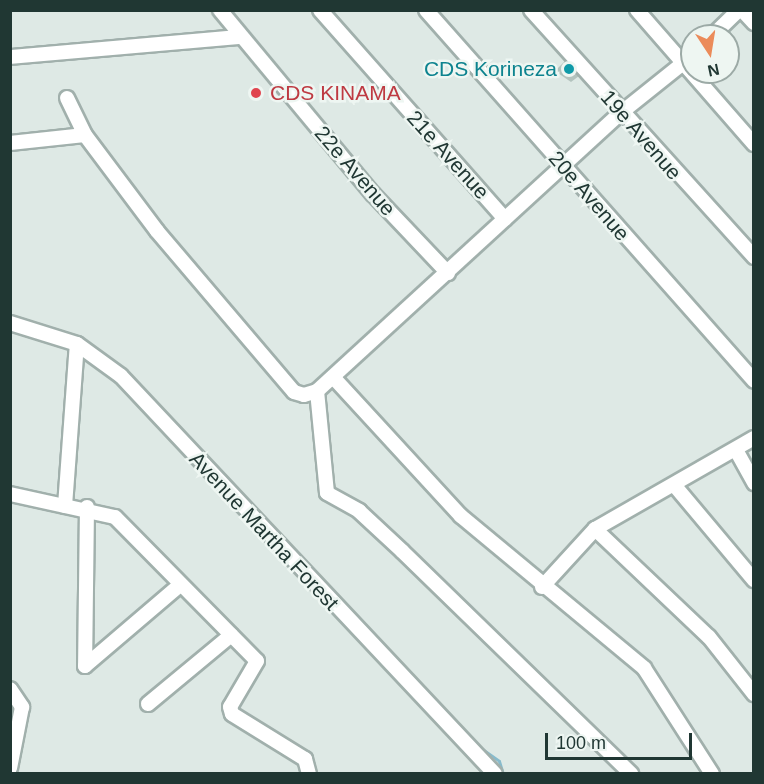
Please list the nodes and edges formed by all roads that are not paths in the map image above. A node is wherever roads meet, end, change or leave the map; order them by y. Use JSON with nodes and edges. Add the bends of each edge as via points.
{"nodes":[{"id":1,"x":220,"y":10,"type":"edge"},
{"id":2,"x":320,"y":10,"type":"edge"},
{"id":3,"x":426,"y":10,"type":"edge"},
{"id":4,"x":531,"y":10,"type":"edge"},
{"id":5,"x":637,"y":10,"type":"edge"},
{"id":6,"x":741,"y":10,"type":"edge"},
{"id":7,"x":753,"y":23,"type":"edge"},
{"id":8,"x":725,"y":24,"type":"edge"},
{"id":9,"x":240,"y":37,"type":"junction"},
{"id":10,"x":680,"y":53,"type":"edge"},
{"id":11,"x":10,"y":57,"type":"edge"},
{"id":12,"x":680,"y":66,"type":"edge"},
{"id":13,"x":706,"y":84,"type":"edge"},
{"id":14,"x":67,"y":98,"type":"dead end"},
{"id":15,"x":622,"y":112,"type":"junction"},
{"id":16,"x":85,"y":135,"type":"junction"},
{"id":17,"x":10,"y":143,"type":"edge"},
{"id":18,"x":753,"y":144,"type":"edge"},
{"id":19,"x":564,"y":167,"type":"junction"},
{"id":20,"x":505,"y":219,"type":"junction"},
{"id":21,"x":753,"y":257,"type":"edge"},
{"id":22,"x":448,"y":273,"type":"junction"},
{"id":23,"x":10,"y":323,"type":"edge"},
{"id":24,"x":76,"y":344,"type":"junction"},
{"id":25,"x":333,"y":377,"type":"junction"},
{"id":26,"x":753,"y":381,"type":"edge"},
{"id":27,"x":317,"y":391,"type":"junction"},
{"id":28,"x":753,"y":438,"type":"edge"},
{"id":29,"x":736,"y":450,"type":"junction"},
{"id":30,"x":753,"y":483,"type":"edge"},
{"id":31,"x":675,"y":486,"type":"junction"},
{"id":32,"x":10,"y":494,"type":"edge"},
{"id":33,"x":65,"y":506,"type":"junction"},
{"id":34,"x":87,"y":507,"type":"junction"},
{"id":35,"x":595,"y":529,"type":"junction"},
{"id":36,"x":753,"y":580,"type":"edge"},
{"id":37,"x":180,"y":585,"type":"junction"},
{"id":38,"x":542,"y":587,"type":"junction"},
{"id":39,"x":231,"y":635,"type":"junction"},
{"id":40,"x":10,"y":689,"type":"edge"},
{"id":41,"x":753,"y":694,"type":"edge"},
{"id":42,"x":148,"y":704,"type":"dead end"},
{"id":43,"x":10,"y":768,"type":"edge"},
{"id":44,"x":309,"y":774,"type":"edge"},
{"id":45,"x":495,"y":774,"type":"edge"},
{"id":46,"x":631,"y":774,"type":"edge"},
{"id":47,"x":712,"y":774,"type":"edge"}],
"edges":[{"from":1,"to":9,"type":"street","name":"22e Avenue"},
{"from":2,"to":20,"type":"street","name":"21e Avenue"},
{"from":3,"to":19,"type":"street","name":"20e Avenue"},
{"from":4,"to":15,"type":"street","name":"19e Avenue"},
{"from":5,"to":10,"type":"street"},
{"from":6,"to":7,"type":"street"},
{"from":6,"to":8,"type":"street"},
{"from":9,"to":11,"type":"street"},
{"from":9,"to":22,"type":"street","name":"22e Avenue"},
{"from":12,"to":15,"type":"street"},
{"from":13,"to":18,"type":"street"},
{"from":14,"to":16,"type":"street"},
{"from":15,"to":19,"type":"street"},
{"from":15,"to":21,"type":"street","name":"19e Avenue"},
{"from":16,"to":17,"type":"street"},
{"from":16,"to":27,"type":"street","via":[[180,260],[294,392]]},
{"from":19,"to":20,"type":"street"},
{"from":19,"to":26,"type":"street","name":"20e Avenue"},
{"from":20,"to":22,"type":"street"},
{"from":22,"to":25,"type":"street"},
{"from":23,"to":24,"type":"street","name":"Avenue Martha Forest"},
{"from":24,"to":33,"type":"street"},
{"from":24,"to":45,"type":"street","name":"Avenue Martha Forest","via":[[121,376]]},
{"from":25,"to":27,"type":"street"},
{"from":25,"to":38,"type":"street","via":[[461,516]]},
{"from":27,"to":46,"type":"street","via":[[327,493],[359,511]]},
{"from":28,"to":29,"type":"street"},
{"from":29,"to":30,"type":"street"},
{"from":29,"to":31,"type":"street"},
{"from":31,"to":35,"type":"street"},
{"from":31,"to":36,"type":"street"},
{"from":32,"to":33,"type":"street"},
{"from":33,"to":34,"type":"street"},
{"from":34,"to":37,"type":"street","via":[[115,517]]},
{"from":34,"to":37,"type":"street","via":[[85,666]]},
{"from":35,"to":38,"type":"street"},
{"from":35,"to":41,"type":"street","via":[[709,637]]},
{"from":37,"to":39,"type":"street"},
{"from":38,"to":47,"type":"street","via":[[644,668]]},
{"from":39,"to":42,"type":"street"},
{"from":39,"to":44,"type":"street","via":[[258,668],[230,707],[232,714],[305,759]]},
{"from":40,"to":43,"type":"street","via":[[22,707]]}]}
